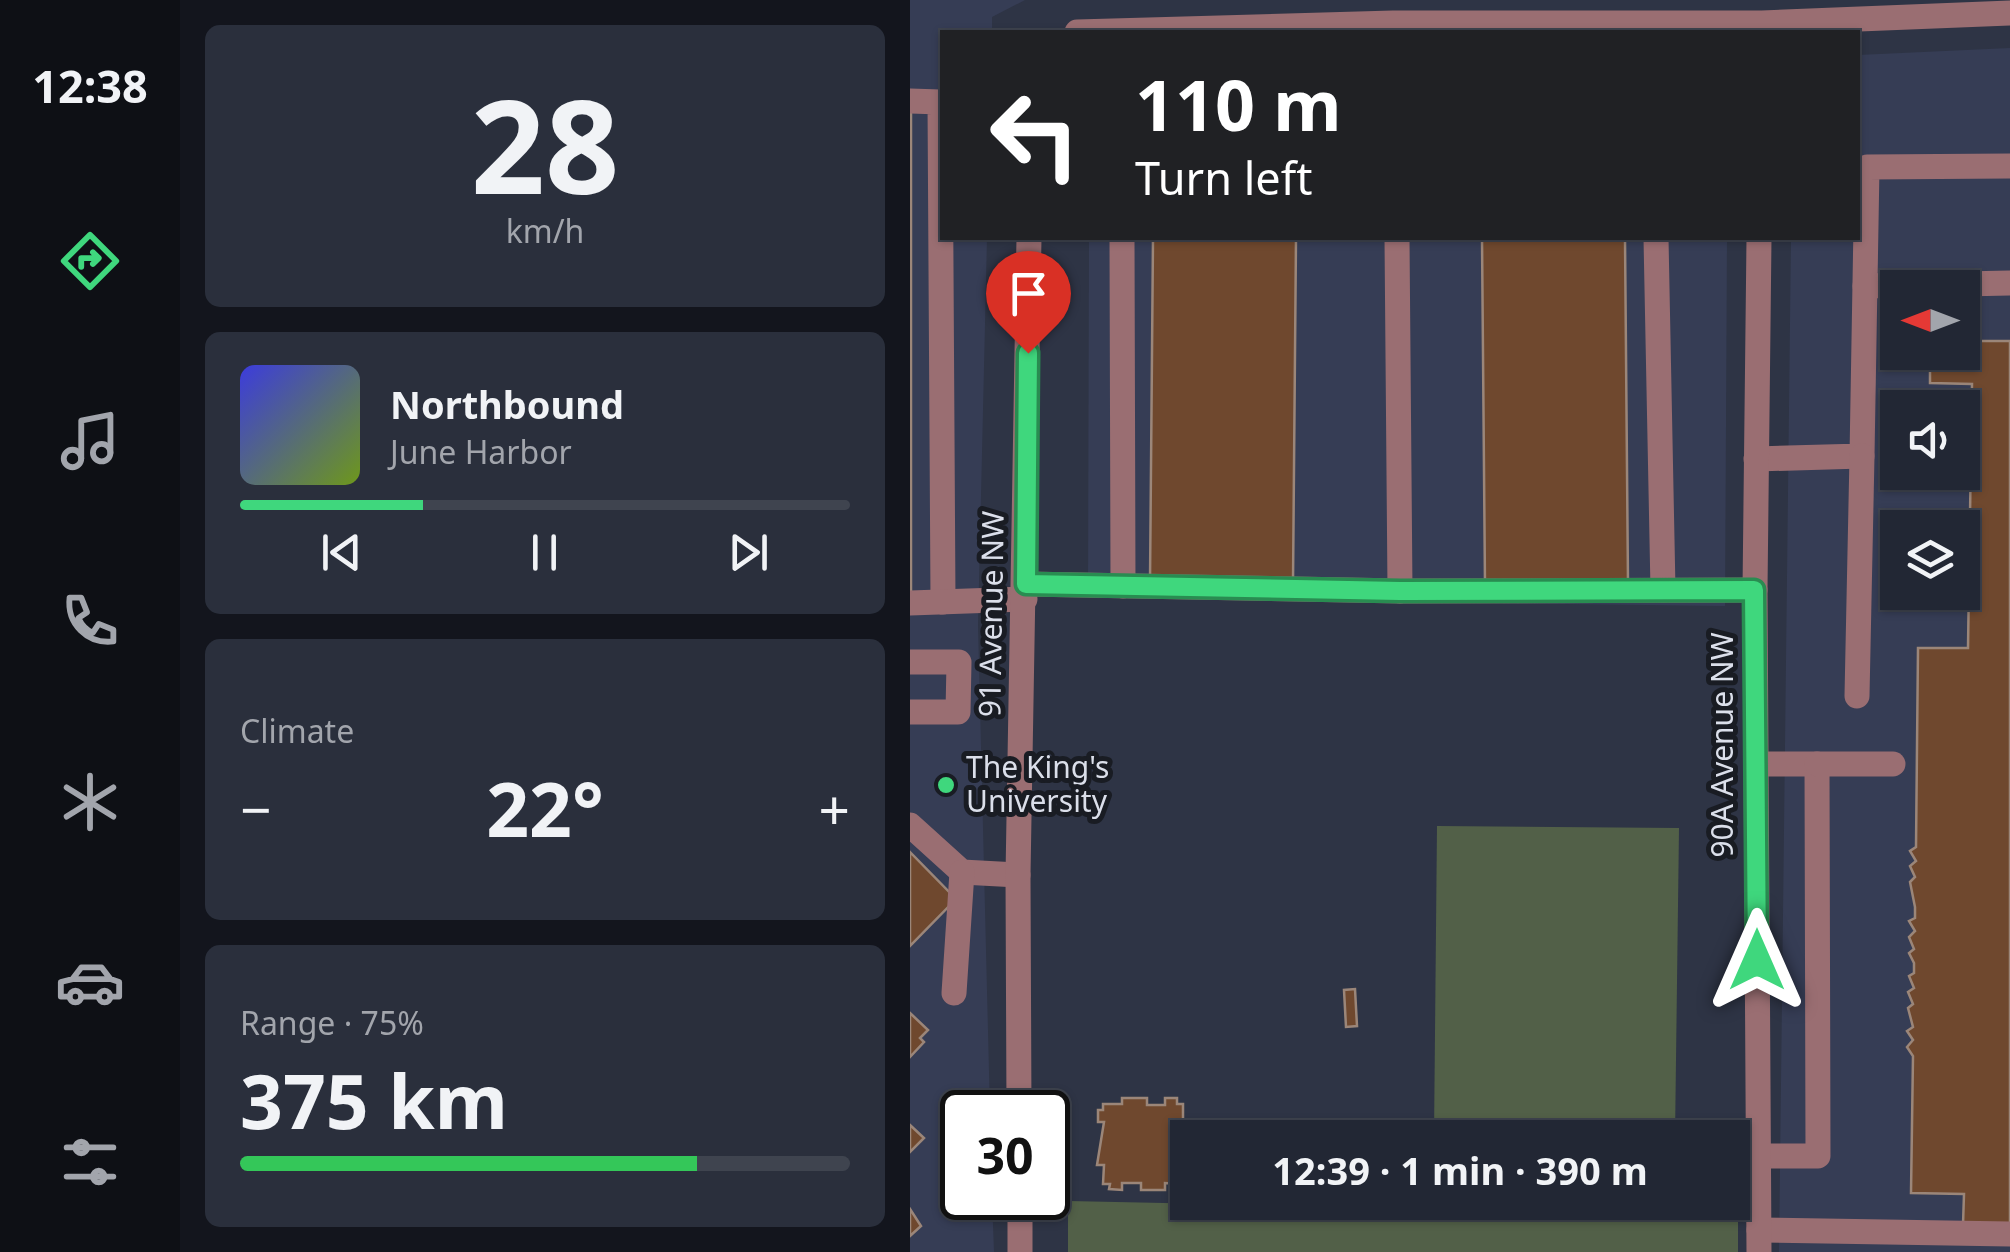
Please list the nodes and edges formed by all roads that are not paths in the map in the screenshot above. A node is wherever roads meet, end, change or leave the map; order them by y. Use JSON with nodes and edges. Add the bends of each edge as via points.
{"nodes":[{"id":1,"x":2010,"y":13,"type":"edge"},
{"id":2,"x":1393,"y":28,"type":"edge"},
{"id":3,"x":1762,"y":28,"type":"edge"},
{"id":4,"x":1122,"y":30,"type":"edge"},
{"id":5,"x":910,"y":100,"type":"edge"},
{"id":6,"x":940,"y":102,"type":"edge"},
{"id":7,"x":2010,"y":166,"type":"edge"},
{"id":8,"x":942,"y":240,"type":"edge"},
{"id":9,"x":1030,"y":240,"type":"edge"},
{"id":10,"x":1122,"y":240,"type":"edge"},
{"id":11,"x":1398,"y":240,"type":"edge"},
{"id":12,"x":1656,"y":240,"type":"edge"},
{"id":13,"x":1759,"y":240,"type":"edge"},
{"id":14,"x":2010,"y":283,"type":"edge"},
{"id":15,"x":1864,"y":286,"type":"junction"},
{"id":16,"x":1862,"y":456,"type":"junction"},
{"id":17,"x":1756,"y":458,"type":"junction"},
{"id":18,"x":1123,"y":586,"type":"junction"},
{"id":19,"x":1663,"y":590,"type":"junction"},
{"id":20,"x":1754,"y":590,"type":"junction"},
{"id":21,"x":1025,"y":591,"type":"junction"},
{"id":22,"x":1400,"y":591,"type":"junction"},
{"id":23,"x":910,"y":602,"type":"edge"},
{"id":24,"x":943,"y":602,"type":"junction"},
{"id":25,"x":910,"y":662,"type":"edge"},
{"id":26,"x":1857,"y":696,"type":"dead end"},
{"id":27,"x":910,"y":712,"type":"edge"},
{"id":28,"x":1756,"y":764,"type":"junction"},
{"id":29,"x":1817,"y":764,"type":"junction"},
{"id":30,"x":1893,"y":764,"type":"dead end"},
{"id":31,"x":910,"y":825,"type":"edge"},
{"id":32,"x":962,"y":872,"type":"junction"},
{"id":33,"x":1018,"y":875,"type":"junction"},
{"id":34,"x":954,"y":993,"type":"dead end"},
{"id":35,"x":1019,"y":1090,"type":"edge"},
{"id":36,"x":1758,"y":1156,"type":"junction"},
{"id":37,"x":1020,"y":1220,"type":"edge"},
{"id":38,"x":2010,"y":1234,"type":"edge"},
{"id":39,"x":1759,"y":1241,"type":"edge"},
{"id":40,"x":1020,"y":1252,"type":"edge"}],
"edges":[{"from":1,"to":3,"type":"street"},
{"from":2,"to":3,"type":"street"},
{"from":2,"to":4,"type":"street"},
{"from":5,"to":6,"type":"street"},
{"from":7,"to":15,"type":"street","via":[[1867,167]]},
{"from":8,"to":24,"type":"street"},
{"from":9,"to":21,"type":"street","name":"91 Avenue NW"},
{"from":10,"to":18,"type":"street"},
{"from":11,"to":22,"type":"street"},
{"from":12,"to":19,"type":"street"},
{"from":13,"to":17,"type":"street","name":"90A Avenue NW"},
{"from":14,"to":15,"type":"street"},
{"from":15,"to":16,"type":"street"},
{"from":16,"to":17,"type":"street"},
{"from":16,"to":26,"type":"street"},
{"from":17,"to":20,"type":"street","name":"90A Avenue NW"},
{"from":18,"to":21,"type":"street"},
{"from":18,"to":22,"type":"street"},
{"from":19,"to":20,"type":"street"},
{"from":19,"to":22,"type":"street"},
{"from":20,"to":28,"type":"street","name":"90A Avenue NW"},
{"from":21,"to":24,"type":"street"},
{"from":21,"to":33,"type":"street","name":"91 Avenue NW"},
{"from":23,"to":24,"type":"street"},
{"from":25,"to":27,"type":"street","via":[[959,662],[958,712]]},
{"from":28,"to":29,"type":"street"},
{"from":28,"to":36,"type":"street","name":"90A Avenue NW"},
{"from":29,"to":30,"type":"street"},
{"from":29,"to":36,"type":"street","via":[[1818,1156]]},
{"from":31,"to":32,"type":"street"},
{"from":32,"to":33,"type":"street"},
{"from":32,"to":34,"type":"street"},
{"from":33,"to":35,"type":"street","name":"91 Avenue NW"},
{"from":36,"to":39,"type":"street","name":"90A Avenue NW"},
{"from":37,"to":40,"type":"street"},
{"from":38,"to":39,"type":"street"}]}
